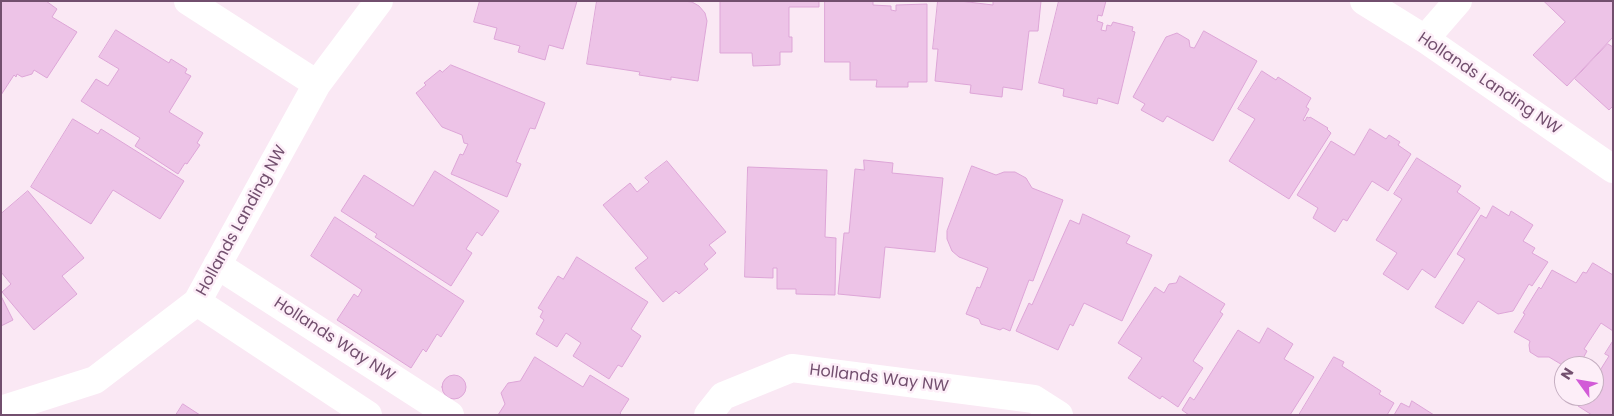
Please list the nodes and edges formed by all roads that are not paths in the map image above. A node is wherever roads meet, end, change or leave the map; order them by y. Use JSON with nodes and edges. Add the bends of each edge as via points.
{"nodes":[{"id":1,"x":188,"y":1,"type":"edge"},
{"id":2,"x":379,"y":1,"type":"edge"},
{"id":3,"x":1364,"y":1,"type":"edge"},
{"id":4,"x":1458,"y":1,"type":"edge"},
{"id":5,"x":1425,"y":39,"type":"junction"},
{"id":6,"x":318,"y":84,"type":"junction"},
{"id":7,"x":1613,"y":168,"type":"edge"},
{"id":8,"x":218,"y":265,"type":"junction"},
{"id":9,"x":197,"y":302,"type":"junction"},
{"id":10,"x":1,"y":410,"type":"edge"},
{"id":11,"x":368,"y":415,"type":"edge"},
{"id":12,"x":450,"y":415,"type":"edge"},
{"id":13,"x":708,"y":415,"type":"edge"},
{"id":14,"x":1059,"y":415,"type":"edge"}],
"edges":[{"from":1,"to":6,"type":"street"},
{"from":2,"to":6,"type":"street","name":"Hollands Landing NW"},
{"from":3,"to":5,"type":"street","name":"Hollands Landing NW"},
{"from":4,"to":5,"type":"street"},
{"from":5,"to":7,"type":"street","name":"Hollands Landing NW"},
{"from":6,"to":8,"type":"street","name":"Hollands Landing NW"},
{"from":8,"to":9,"type":"street","name":"Hollands Landing NW"},
{"from":8,"to":12,"type":"street","name":"Hollands Way NW"},
{"from":9,"to":10,"type":"street","name":"Hollands Landing NW","via":[[95,380]]},
{"from":9,"to":11,"type":"street"},
{"from":13,"to":14,"type":"street","name":"Hollands Way NW","via":[[723,396],[792,368],[1034,399]]}]}
